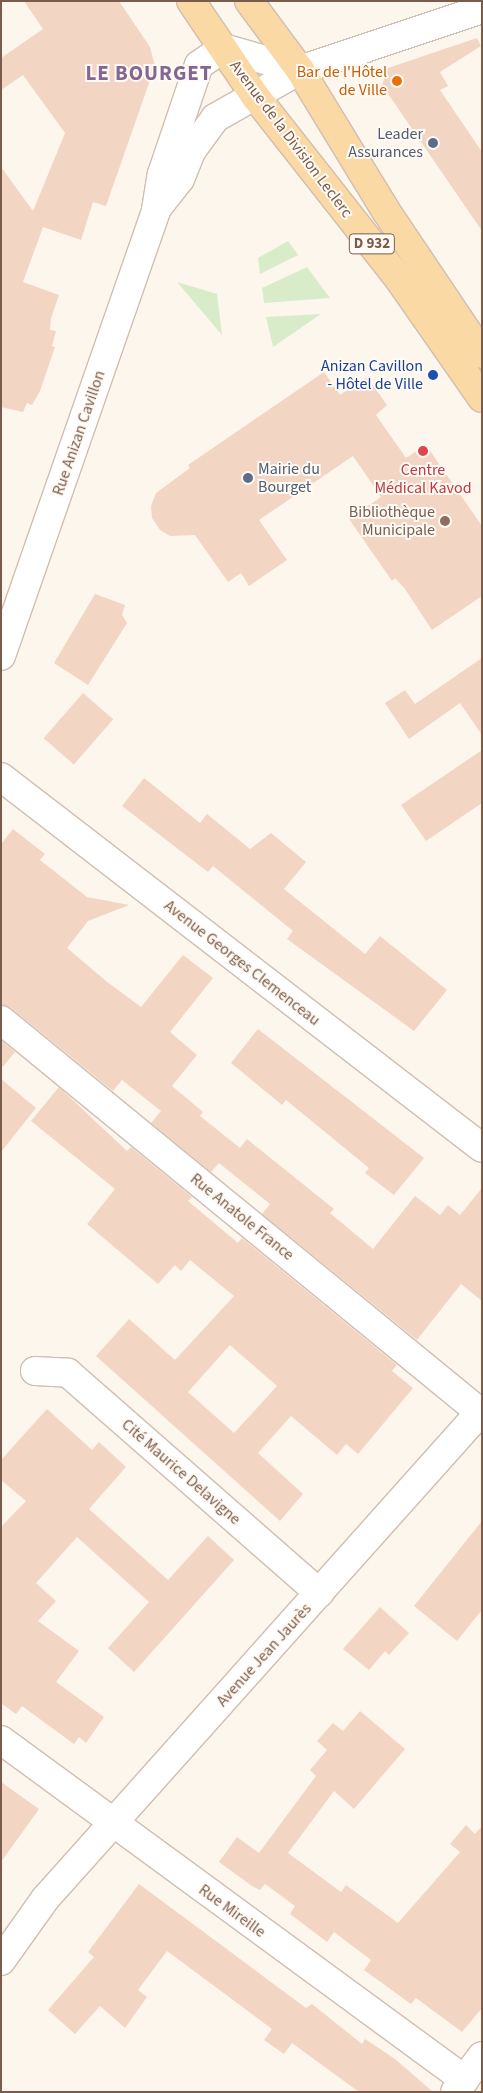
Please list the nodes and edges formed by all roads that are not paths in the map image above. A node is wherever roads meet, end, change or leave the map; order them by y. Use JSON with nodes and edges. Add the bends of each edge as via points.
{"nodes":[{"id":1,"x":191,"y":1,"type":"edge"},
{"id":2,"x":249,"y":1,"type":"edge"},
{"id":3,"x":482,"y":9,"type":"edge"},
{"id":4,"x":223,"y":48,"type":"junction"},
{"id":5,"x":300,"y":70,"type":"junction"},
{"id":6,"x":255,"y":96,"type":"junction"},
{"id":7,"x":156,"y":210,"type":"junction"},
{"id":8,"x":482,"y":354,"type":"edge"},
{"id":9,"x":482,"y":398,"type":"edge"},
{"id":10,"x":1,"y":656,"type":"edge"},
{"id":11,"x":1,"y":777,"type":"edge"},
{"id":12,"x":1,"y":1020,"type":"edge"},
{"id":13,"x":482,"y":1148,"type":"edge"},
{"id":14,"x":35,"y":1370,"type":"dead end"},
{"id":15,"x":481,"y":1412,"type":"edge"},
{"id":16,"x":319,"y":1593,"type":"junction"},
{"id":17,"x":1,"y":1740,"type":"edge"},
{"id":18,"x":112,"y":1824,"type":"junction"},
{"id":19,"x":45,"y":1899,"type":"junction"},
{"id":20,"x":1,"y":1938,"type":"edge"},
{"id":21,"x":1,"y":1961,"type":"edge"},
{"id":22,"x":482,"y":2056,"type":"edge"},
{"id":23,"x":460,"y":2086,"type":"edge"}],
"edges":[{"from":1,"to":4,"type":"main road","name":"Avenue de la Division Leclerc","number":"D 932"},
{"from":2,"to":5,"type":"main road","number":"D 932"},
{"from":3,"to":5,"type":"street","name":"Rue Anizan Cavillon"},
{"from":4,"to":5,"type":"street"},
{"from":4,"to":6,"type":"main road","name":"Avenue de la Division Leclerc","number":"D 932"},
{"from":4,"to":7,"type":"street","name":"Rue Anizan Cavillon","via":[[199,65],[192,81],[162,174]]},
{"from":5,"to":6,"type":"street","name":"Rue Anizan Cavillon"},
{"from":5,"to":8,"type":"main road","number":"D 932","via":[[386,211]]},
{"from":6,"to":7,"type":"street","name":"Rue Anizan Cavillon","via":[[215,118],[192,150],[180,179]]},
{"from":6,"to":9,"type":"main road","name":"Avenue de la Division Leclerc","number":"D 932","via":[[400,279]]},
{"from":7,"to":10,"type":"street","name":"Rue Anizan Cavillon"},
{"from":11,"to":13,"type":"street","name":"Avenue Georges Clemenceau"},
{"from":12,"to":15,"type":"street","name":"Rue Anatole France"},
{"from":14,"to":16,"type":"street","name":"Cité Maurice Delavigne","via":[[68,1373]]},
{"from":15,"to":16,"type":"street","name":"Avenue Jean Jaurès"},
{"from":16,"to":18,"type":"street","name":"Avenue Jean Jaurès"},
{"from":17,"to":18,"type":"street","name":"Rue Mireille"},
{"from":18,"to":19,"type":"street","name":"Avenue Jean Jaurès"},
{"from":18,"to":23,"type":"street","name":"Rue Mireille"},
{"from":19,"to":20,"type":"street","name":"Avenue Jean Jaurès"},
{"from":19,"to":21,"type":"street","name":"Avenue Jean Jaurès"},
{"from":22,"to":23,"type":"street"}]}
